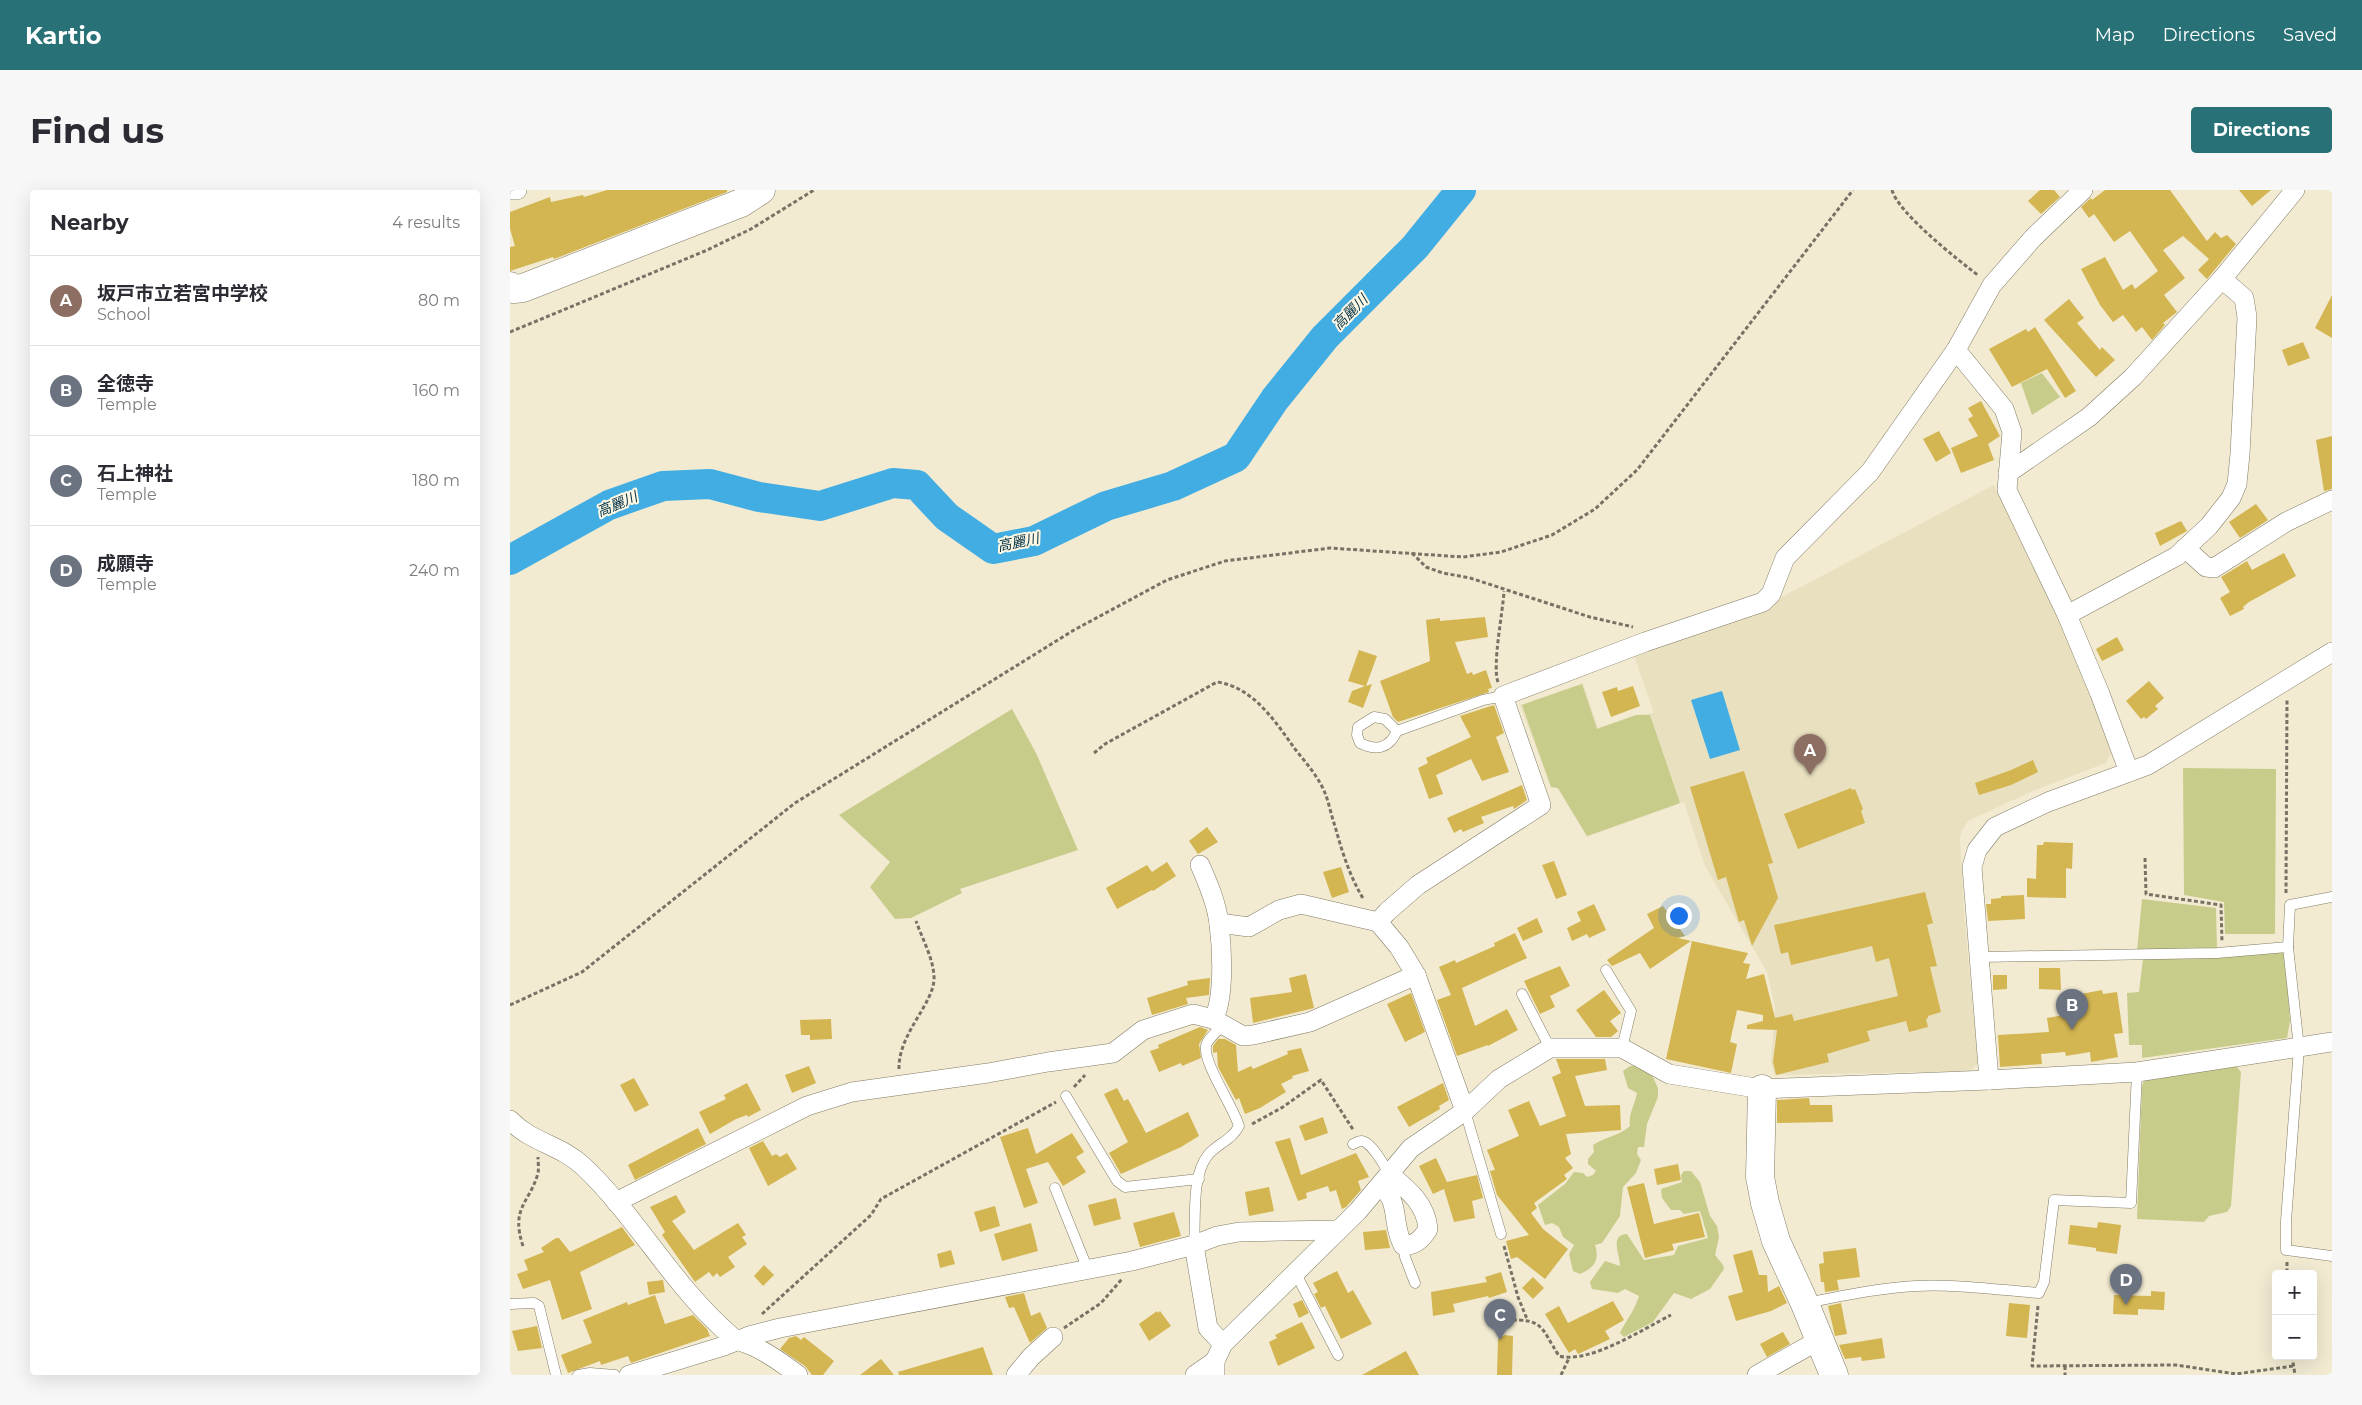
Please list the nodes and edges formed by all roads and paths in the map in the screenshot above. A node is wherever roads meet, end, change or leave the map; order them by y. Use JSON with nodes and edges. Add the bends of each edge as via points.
{"nodes":[{"id":1,"x":510,"y":190,"type":"edge"},
{"id":2,"x":517,"y":190,"type":"edge"},
{"id":3,"x":814,"y":190,"type":"edge"},
{"id":4,"x":1854,"y":190,"type":"edge"},
{"id":5,"x":1892,"y":190,"type":"edge"},
{"id":6,"x":2083,"y":190,"type":"edge"},
{"id":7,"x":2295,"y":190,"type":"edge"},
{"id":8,"x":746,"y":194,"type":"edge"},
{"id":9,"x":2222,"y":279,"type":"junction"},
{"id":10,"x":1992,"y":285,"type":"junction"},
{"id":11,"x":510,"y":286,"type":"edge"},
{"id":12,"x":510,"y":332,"type":"edge"},
{"id":13,"x":1956,"y":350,"type":"junction"},
{"id":14,"x":2008,"y":473,"type":"junction"},
{"id":15,"x":2332,"y":500,"type":"edge"},
{"id":16,"x":2185,"y":548,"type":"junction"},
{"id":17,"x":1412,"y":553,"type":"junction"},
{"id":18,"x":1504,"y":590,"type":"junction"},
{"id":19,"x":2067,"y":615,"type":"junction"},
{"id":20,"x":1641,"y":627,"type":"dead end"},
{"id":21,"x":2332,"y":652,"type":"edge"},
{"id":22,"x":2288,"y":679,"type":"junction"},
{"id":23,"x":1502,"y":696,"type":"junction"},
{"id":24,"x":1397,"y":732,"type":"dead end"},
{"id":25,"x":1094,"y":753,"type":"dead end"},
{"id":26,"x":2129,"y":772,"type":"junction"},
{"id":27,"x":2145,"y":858,"type":"dead end"},
{"id":28,"x":1200,"y":865,"type":"dead end"},
{"id":29,"x":2332,"y":897,"type":"edge"},
{"id":30,"x":2290,"y":905,"type":"junction"},
{"id":31,"x":1380,"y":920,"type":"junction"},
{"id":32,"x":916,"y":921,"type":"dead end"},
{"id":33,"x":1219,"y":924,"type":"junction"},
{"id":34,"x":2288,"y":948,"type":"junction"},
{"id":35,"x":2222,"y":953,"type":"junction"},
{"id":36,"x":1981,"y":957,"type":"junction"},
{"id":37,"x":1606,"y":970,"type":"dead end"},
{"id":38,"x":1416,"y":975,"type":"junction"},
{"id":39,"x":1522,"y":994,"type":"dead end"},
{"id":40,"x":510,"y":1005,"type":"edge"},
{"id":41,"x":1218,"y":1022,"type":"junction"},
{"id":42,"x":2332,"y":1042,"type":"edge"},
{"id":43,"x":1550,"y":1048,"type":"junction"},
{"id":44,"x":1622,"y":1048,"type":"junction"},
{"id":45,"x":2299,"y":1048,"type":"junction"},
{"id":46,"x":1107,"y":1054,"type":"junction"},
{"id":47,"x":2137,"y":1072,"type":"junction"},
{"id":48,"x":1989,"y":1080,"type":"junction"},
{"id":49,"x":902,"y":1085,"type":"junction"},
{"id":50,"x":1762,"y":1089,"type":"junction"},
{"id":51,"x":1066,"y":1096,"type":"junction"},
{"id":52,"x":1465,"y":1111,"type":"junction"},
{"id":53,"x":510,"y":1120,"type":"edge"},
{"id":54,"x":1239,"y":1126,"type":"junction"},
{"id":55,"x":543,"y":1142,"type":"junction"},
{"id":56,"x":1357,"y":1142,"type":"joint"},
{"id":57,"x":1199,"y":1179,"type":"junction"},
{"id":58,"x":1385,"y":1179,"type":"junction"},
{"id":59,"x":1055,"y":1188,"type":"dead end"},
{"id":60,"x":523,"y":1195,"type":"dead end"},
{"id":61,"x":616,"y":1202,"type":"junction"},
{"id":62,"x":1337,"y":1230,"type":"junction"},
{"id":63,"x":1501,"y":1234,"type":"joint"},
{"id":64,"x":516,"y":1237,"type":"dead end"},
{"id":65,"x":1194,"y":1245,"type":"junction"},
{"id":66,"x":1403,"y":1245,"type":"junction"},
{"id":67,"x":523,"y":1246,"type":"dead end"},
{"id":68,"x":2332,"y":1256,"type":"edge"},
{"id":69,"x":1132,"y":1261,"type":"junction"},
{"id":70,"x":1088,"y":1270,"type":"junction"},
{"id":71,"x":1295,"y":1272,"type":"junction"},
{"id":72,"x":1415,"y":1283,"type":"dead end"},
{"id":73,"x":2039,"y":1293,"type":"junction"},
{"id":74,"x":510,"y":1304,"type":"edge"},
{"id":75,"x":1805,"y":1304,"type":"junction"},
{"id":76,"x":1671,"y":1315,"type":"dead end"},
{"id":77,"x":1506,"y":1320,"type":"dead end"},
{"id":78,"x":1527,"y":1320,"type":"junction"},
{"id":79,"x":1052,"y":1337,"type":"joint"},
{"id":80,"x":743,"y":1338,"type":"junction"},
{"id":81,"x":1819,"y":1340,"type":"junction"},
{"id":82,"x":1223,"y":1344,"type":"junction"},
{"id":83,"x":1338,"y":1355,"type":"dead end"},
{"id":84,"x":1569,"y":1358,"type":"junction"},
{"id":85,"x":2292,"y":1360,"type":"edge"},
{"id":86,"x":2065,"y":1366,"type":"junction"},
{"id":87,"x":2293,"y":1366,"type":"junction"},
{"id":88,"x":1215,"y":1368,"type":"edge"},
{"id":89,"x":556,"y":1375,"type":"edge"},
{"id":90,"x":578,"y":1375,"type":"edge"},
{"id":91,"x":615,"y":1375,"type":"edge"},
{"id":92,"x":629,"y":1375,"type":"edge"},
{"id":93,"x":798,"y":1375,"type":"edge"},
{"id":94,"x":1016,"y":1375,"type":"edge"},
{"id":95,"x":1195,"y":1375,"type":"edge"},
{"id":96,"x":1562,"y":1375,"type":"edge"},
{"id":97,"x":1757,"y":1375,"type":"edge"},
{"id":98,"x":1834,"y":1375,"type":"edge"},
{"id":99,"x":2065,"y":1375,"type":"edge"},
{"id":100,"x":2294,"y":1375,"type":"edge"}],
"edges":[{"from":1,"to":2,"type":"street"},
{"from":3,"to":12,"type":"path","via":[[752,229],[706,251]]},
{"from":4,"to":17,"type":"path","via":[[1637,470],[1595,509],[1552,535],[1501,552],[1463,557]]},
{"from":5,"to":10,"type":"path","via":[[1895,199],[1917,223]]},
{"from":6,"to":10,"type":"street","via":[[2033,238]]},
{"from":7,"to":9,"type":"street"},
{"from":8,"to":11,"type":"street","via":[[523,288]]},
{"from":9,"to":14,"type":"street","via":[[2133,377],[2089,417]]},
{"from":9,"to":16,"type":"street","via":[[2244,298],[2248,317],[2237,484],[2220,514]]},
{"from":10,"to":13,"type":"street"},
{"from":13,"to":14,"type":"street","via":[[2004,409],[2012,432]]},
{"from":13,"to":23,"type":"street","via":[[1870,472],[1785,558],[1772,594],[1763,602]]},
{"from":14,"to":19,"type":"street","via":[[2007,490]]},
{"from":15,"to":16,"type":"street","via":[[2286,522],[2214,568],[2206,567]]},
{"from":16,"to":19,"type":"street","via":[[2177,556]]},
{"from":17,"to":18,"type":"path","via":[[1426,567]]},
{"from":17,"to":40,"type":"path","via":[[1330,548],[1283,553],[1225,561],[1167,580],[1074,630],[795,803],[582,972]]},
{"from":18,"to":20,"type":"path","via":[[1627,627]]},
{"from":18,"to":23,"type":"path","via":[[1496,660],[1496,678]]},
{"from":19,"to":26,"type":"street"},
{"from":21,"to":22,"type":"street"},
{"from":22,"to":26,"type":"street","via":[[2148,765]]},
{"from":22,"to":30,"type":"path","via":[[2286,898]]},
{"from":23,"to":24,"type":"lane"},
{"from":23,"to":31,"type":"street","via":[[1541,805],[1418,885]]},
{"from":25,"to":31,"type":"path","via":[[1217,682],[1228,683],[1242,691],[1278,724],[1320,782],[1350,874],[1370,910]]},
{"from":26,"to":36,"type":"street","via":[[2048,802],[1995,827],[1984,838],[1972,867]]},
{"from":27,"to":35,"type":"path","via":[[2146,894],[2221,905]]},
{"from":28,"to":33,"type":"street"},
{"from":29,"to":30,"type":"lane"},
{"from":30,"to":34,"type":"lane"},
{"from":31,"to":33,"type":"street","via":[[1301,904],[1279,910],[1248,927]]},
{"from":31,"to":38,"type":"street"},
{"from":32,"to":49,"type":"path","via":[[935,978],[899,1054]]},
{"from":33,"to":41,"type":"street"},
{"from":34,"to":35,"type":"lane"},
{"from":34,"to":45,"type":"lane"},
{"from":35,"to":36,"type":"lane"},
{"from":36,"to":48,"type":"street"},
{"from":37,"to":44,"type":"lane","via":[[1631,1011]]},
{"from":38,"to":41,"type":"street","via":[[1310,1022],[1243,1036]]},
{"from":38,"to":52,"type":"street"},
{"from":39,"to":43,"type":"lane"},
{"from":41,"to":46,"type":"street","via":[[1193,1014],[1181,1016],[1143,1030]]},
{"from":41,"to":54,"type":"lane","via":[[1205,1049]]},
{"from":42,"to":45,"type":"street"},
{"from":43,"to":44,"type":"street"},
{"from":43,"to":52,"type":"street","via":[[1499,1079]]},
{"from":44,"to":50,"type":"street","via":[[1669,1074]]},
{"from":45,"to":47,"type":"street"},
{"from":45,"to":68,"type":"lane","via":[[2286,1250]]},
{"from":46,"to":49,"type":"street"},
{"from":46,"to":51,"type":"path"},
{"from":47,"to":48,"type":"street"},
{"from":47,"to":73,"type":"lane","via":[[2131,1203],[2054,1200],[2044,1282]]},
{"from":48,"to":50,"type":"street"},
{"from":49,"to":61,"type":"street","via":[[852,1092],[807,1106]]},
{"from":50,"to":75,"type":"street","via":[[1760,1177],[1765,1203],[1776,1241]]},
{"from":51,"to":57,"type":"lane","via":[[1117,1181],[1125,1187]]},
{"from":51,"to":80,"type":"path","via":[[881,1199],[871,1215],[759,1316]]},
{"from":52,"to":58,"type":"street","via":[[1411,1148]]},
{"from":52,"to":63,"type":"lane"},
{"from":53,"to":55,"type":"street","via":[[524,1133]]},
{"from":54,"to":56,"type":"path","via":[[1253,1123],[1283,1107],[1322,1080]]},
{"from":54,"to":57,"type":"lane","via":[[1230,1139],[1208,1156]]},
{"from":55,"to":60,"type":"path","via":[[538,1154],[538,1173]]},
{"from":55,"to":61,"type":"street","via":[[570,1155]]},
{"from":56,"to":58,"type":"lane","via":[[1375,1152]]},
{"from":57,"to":65,"type":"lane","via":[[1195,1196]]},
{"from":58,"to":62,"type":"street"},
{"from":58,"to":66,"type":"street","via":[[1394,1202],[1396,1228]]},
{"from":58,"to":66,"type":"street","via":[[1413,1194],[1428,1219],[1424,1235],[1417,1242]]},
{"from":59,"to":70,"type":"lane"},
{"from":61,"to":80,"type":"street","via":[[696,1300]]},
{"from":62,"to":65,"type":"street","via":[[1238,1232]]},
{"from":62,"to":71,"type":"street"},
{"from":63,"to":78,"type":"path","via":[[1508,1266]]},
{"from":64,"to":67,"type":"path"},
{"from":65,"to":69,"type":"street"},
{"from":65,"to":82,"type":"street","via":[[1208,1328]]},
{"from":66,"to":72,"type":"lane"},
{"from":69,"to":70,"type":"street"},
{"from":69,"to":79,"type":"path","via":[[1121,1282],[1101,1303]]},
{"from":70,"to":80,"type":"street","via":[[780,1328]]},
{"from":71,"to":82,"type":"street"},
{"from":71,"to":83,"type":"lane"},
{"from":73,"to":75,"type":"lane","via":[[1917,1286],[1860,1292]]},
{"from":73,"to":86,"type":"path","via":[[2032,1366]]},
{"from":74,"to":89,"type":"lane","via":[[534,1303],[539,1306]]},
{"from":75,"to":81,"type":"street"},
{"from":76,"to":84,"type":"path","via":[[1624,1340]]},
{"from":77,"to":78,"type":"path"},
{"from":78,"to":84,"type":"path","via":[[1537,1323],[1559,1356]]},
{"from":79,"to":94,"type":"street"},
{"from":80,"to":92,"type":"street"},
{"from":80,"to":93,"type":"street"},
{"from":81,"to":97,"type":"street"},
{"from":81,"to":98,"type":"street"},
{"from":82,"to":88,"type":"street"},
{"from":84,"to":96,"type":"path"},
{"from":85,"to":87,"type":"path"},
{"from":86,"to":87,"type":"path","via":[[2176,1366],[2236,1374]]},
{"from":86,"to":99,"type":"path"},
{"from":87,"to":100,"type":"path"},
{"from":88,"to":95,"type":"street"},
{"from":90,"to":91,"type":"lane"}]}
